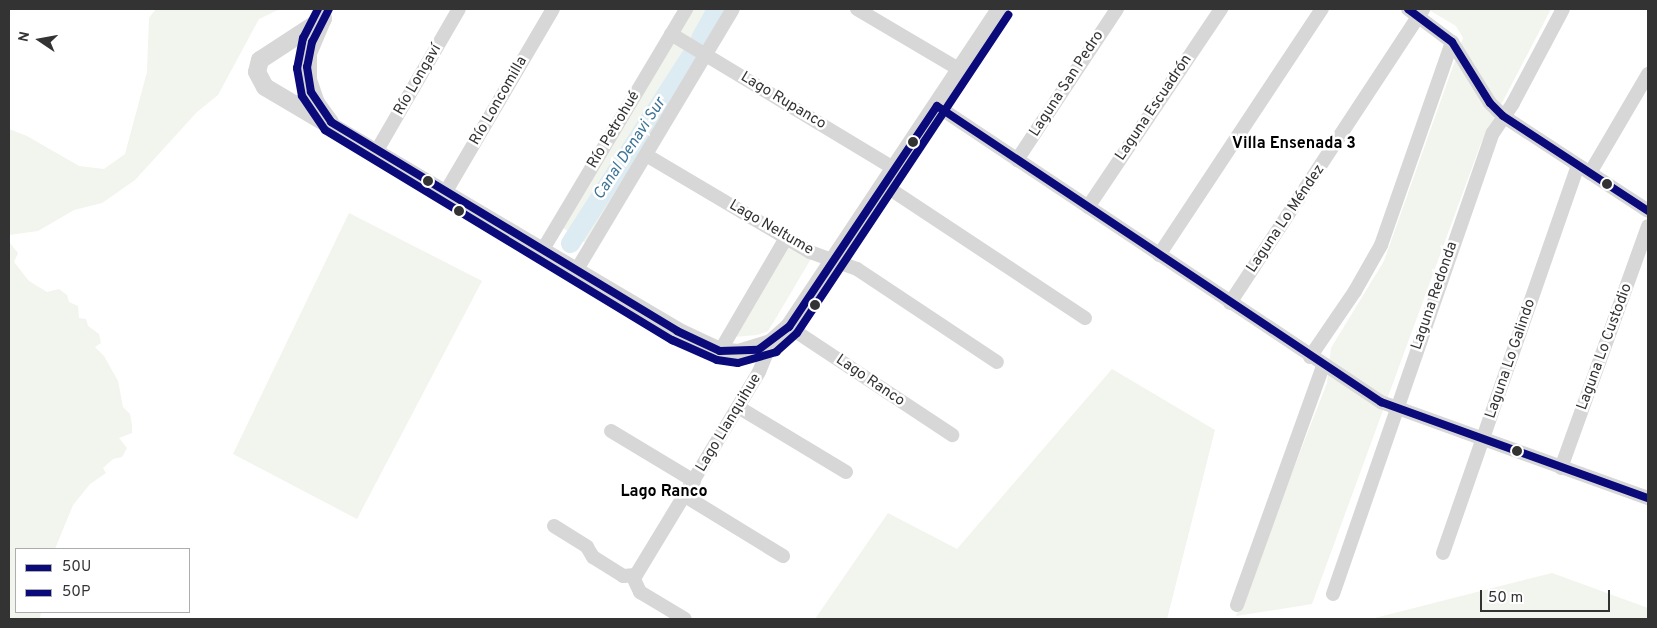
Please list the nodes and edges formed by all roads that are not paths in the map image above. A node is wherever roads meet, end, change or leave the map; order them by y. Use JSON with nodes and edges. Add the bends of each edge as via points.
{"nodes":[{"id":1,"x":460,"y":9,"type":"edge"},
{"id":2,"x":553,"y":9,"type":"edge"},
{"id":3,"x":686,"y":9,"type":"edge"},
{"id":4,"x":733,"y":9,"type":"edge"},
{"id":5,"x":857,"y":9,"type":"edge"},
{"id":6,"x":1000,"y":9,"type":"edge"},
{"id":7,"x":1117,"y":9,"type":"edge"},
{"id":8,"x":1221,"y":9,"type":"edge"},
{"id":9,"x":1322,"y":9,"type":"edge"},
{"id":10,"x":1408,"y":9,"type":"edge"},
{"id":11,"x":1563,"y":9,"type":"edge"},
{"id":12,"x":1422,"y":13,"type":"edge"},
{"id":13,"x":326,"y":14,"type":"edge"},
{"id":14,"x":671,"y":34,"type":"junction"},
{"id":15,"x":1452,"y":42,"type":"junction"},
{"id":16,"x":706,"y":54,"type":"junction"},
{"id":17,"x":960,"y":70,"type":"junction"},
{"id":18,"x":1648,"y":74,"type":"edge"},
{"id":19,"x":937,"y":106,"type":"junction"},
{"id":20,"x":1502,"y":116,"type":"junction"},
{"id":21,"x":340,"y":130,"type":"junction"},
{"id":22,"x":376,"y":152,"type":"junction"},
{"id":23,"x":646,"y":154,"type":"junction"},
{"id":24,"x":1017,"y":160,"type":"junction"},
{"id":25,"x":895,"y":169,"type":"junction"},
{"id":26,"x":1584,"y":169,"type":"junction"},
{"id":27,"x":884,"y":185,"type":"junction"},
{"id":28,"x":445,"y":193,"type":"junction"},
{"id":29,"x":1088,"y":208,"type":"junction"},
{"id":30,"x":1648,"y":211,"type":"edge"},
{"id":31,"x":1648,"y":226,"type":"edge"},
{"id":32,"x":786,"y":238,"type":"junction"},
{"id":33,"x":542,"y":251,"type":"junction"},
{"id":34,"x":1159,"y":255,"type":"junction"},
{"id":35,"x":834,"y":261,"type":"junction"},
{"id":36,"x":576,"y":271,"type":"junction"},
{"id":37,"x":1230,"y":303,"type":"junction"},
{"id":38,"x":1085,"y":318,"type":"dead end"},
{"id":39,"x":789,"y":327,"type":"junction"},
{"id":40,"x":771,"y":343,"type":"junction"},
{"id":41,"x":720,"y":351,"type":"junction"},
{"id":42,"x":1310,"y":357,"type":"junction"},
{"id":43,"x":997,"y":362,"type":"dead end"},
{"id":44,"x":1324,"y":366,"type":"junction"},
{"id":45,"x":738,"y":407,"type":"junction"},
{"id":46,"x":1395,"y":408,"type":"junction"},
{"id":47,"x":612,"y":431,"type":"dead end"},
{"id":48,"x":952,"y":435,"type":"dead end"},
{"id":49,"x":1482,"y":440,"type":"junction"},
{"id":50,"x":1561,"y":468,"type":"junction"},
{"id":51,"x":846,"y":472,"type":"dead end"},
{"id":52,"x":694,"y":481,"type":"junction"},
{"id":53,"x":1648,"y":495,"type":"edge"},
{"id":54,"x":686,"y":496,"type":"junction"},
{"id":55,"x":554,"y":526,"type":"dead end"},
{"id":56,"x":1443,"y":553,"type":"dead end"},
{"id":57,"x":782,"y":556,"type":"dead end"},
{"id":58,"x":634,"y":577,"type":"junction"},
{"id":59,"x":1333,"y":594,"type":"dead end"},
{"id":60,"x":1237,"y":605,"type":"dead end"},
{"id":61,"x":685,"y":619,"type":"edge"}],
"edges":[{"from":1,"to":22,"type":"street","name":"Río Longaví"},
{"from":2,"to":28,"type":"street","name":"Río Loncomilla"},
{"from":3,"to":14,"type":"street","name":"Río Petrohué"},
{"from":4,"to":16,"type":"street"},
{"from":5,"to":17,"type":"street"},
{"from":6,"to":17,"type":"street","name":"Lago Llanquihue"},
{"from":7,"to":24,"type":"street","name":"Laguna San Pedro"},
{"from":8,"to":29,"type":"street","name":"Laguna Escuadrón"},
{"from":9,"to":34,"type":"street"},
{"from":10,"to":12,"type":"street"},
{"from":11,"to":20,"type":"street","name":"Laguna Redonda","via":[[1513,103]]},
{"from":12,"to":15,"type":"street"},
{"from":12,"to":37,"type":"street","name":"Laguna Lo Méndez"},
{"from":13,"to":21,"type":"street","via":[[308,54],[308,80],[322,113]]},
{"from":13,"to":21,"type":"street","via":[[264,55],[257,72],[265,87]]},
{"from":14,"to":16,"type":"street","name":"Lago Rupanco"},
{"from":14,"to":33,"type":"street","name":"Río Petrohué"},
{"from":15,"to":20,"type":"street"},
{"from":15,"to":42,"type":"street","via":[[1381,245],[1360,284]]},
{"from":16,"to":23,"type":"street"},
{"from":16,"to":25,"type":"street","name":"Lago Rupanco"},
{"from":17,"to":19,"type":"street","name":"Lago Llanquihue"},
{"from":18,"to":26,"type":"street","name":"Laguna Lo Galindo"},
{"from":19,"to":24,"type":"street"},
{"from":19,"to":25,"type":"street","name":"Lago Llanquihue"},
{"from":20,"to":26,"type":"street"},
{"from":20,"to":46,"type":"street","name":"Laguna Redonda","via":[[1493,133]]},
{"from":21,"to":22,"type":"street"},
{"from":22,"to":28,"type":"street"},
{"from":23,"to":32,"type":"street","name":"Lago Neltume"},
{"from":23,"to":36,"type":"street"},
{"from":24,"to":29,"type":"street"},
{"from":25,"to":27,"type":"street","name":"Lago Llanquihue"},
{"from":26,"to":30,"type":"street"},
{"from":26,"to":49,"type":"street","name":"Laguna Lo Galindo"},
{"from":27,"to":35,"type":"street","name":"Lago Llanquihue"},
{"from":27,"to":38,"type":"street"},
{"from":28,"to":33,"type":"street"},
{"from":29,"to":34,"type":"street"},
{"from":31,"to":50,"type":"street","name":"Laguna Lo Custodio"},
{"from":32,"to":35,"type":"street","name":"Lago Neltume"},
{"from":32,"to":41,"type":"street"},
{"from":33,"to":36,"type":"street"},
{"from":34,"to":37,"type":"street"},
{"from":35,"to":39,"type":"street","name":"Lago Llanquihue"},
{"from":35,"to":43,"type":"street","name":"Lago Neltume","via":[[858,269]]},
{"from":36,"to":41,"type":"street","via":[[677,331]]},
{"from":37,"to":42,"type":"street"},
{"from":39,"to":40,"type":"street","name":"Lago Llanquihue"},
{"from":39,"to":48,"type":"street","name":"Lago Ranco"},
{"from":40,"to":41,"type":"street","via":[[747,352]]},
{"from":40,"to":45,"type":"street","name":"Lago Llanquihue"},
{"from":42,"to":44,"type":"street"},
{"from":44,"to":46,"type":"street"},
{"from":44,"to":60,"type":"street"},
{"from":45,"to":51,"type":"street"},
{"from":45,"to":52,"type":"street","name":"Lago Llanquihue"},
{"from":46,"to":49,"type":"street"},
{"from":46,"to":59,"type":"street","name":"Laguna Redonda"},
{"from":47,"to":52,"type":"street"},
{"from":49,"to":50,"type":"street"},
{"from":49,"to":56,"type":"street","name":"Laguna Lo Galindo"},
{"from":50,"to":53,"type":"street"},
{"from":52,"to":54,"type":"street","name":"Lago Llanquihue"},
{"from":54,"to":57,"type":"street"},
{"from":54,"to":58,"type":"street","name":"Lago Llanquihue"},
{"from":55,"to":58,"type":"street","via":[[587,546],[593,557],[623,576]]},
{"from":58,"to":61,"type":"street","via":[[640,592]]}]}
